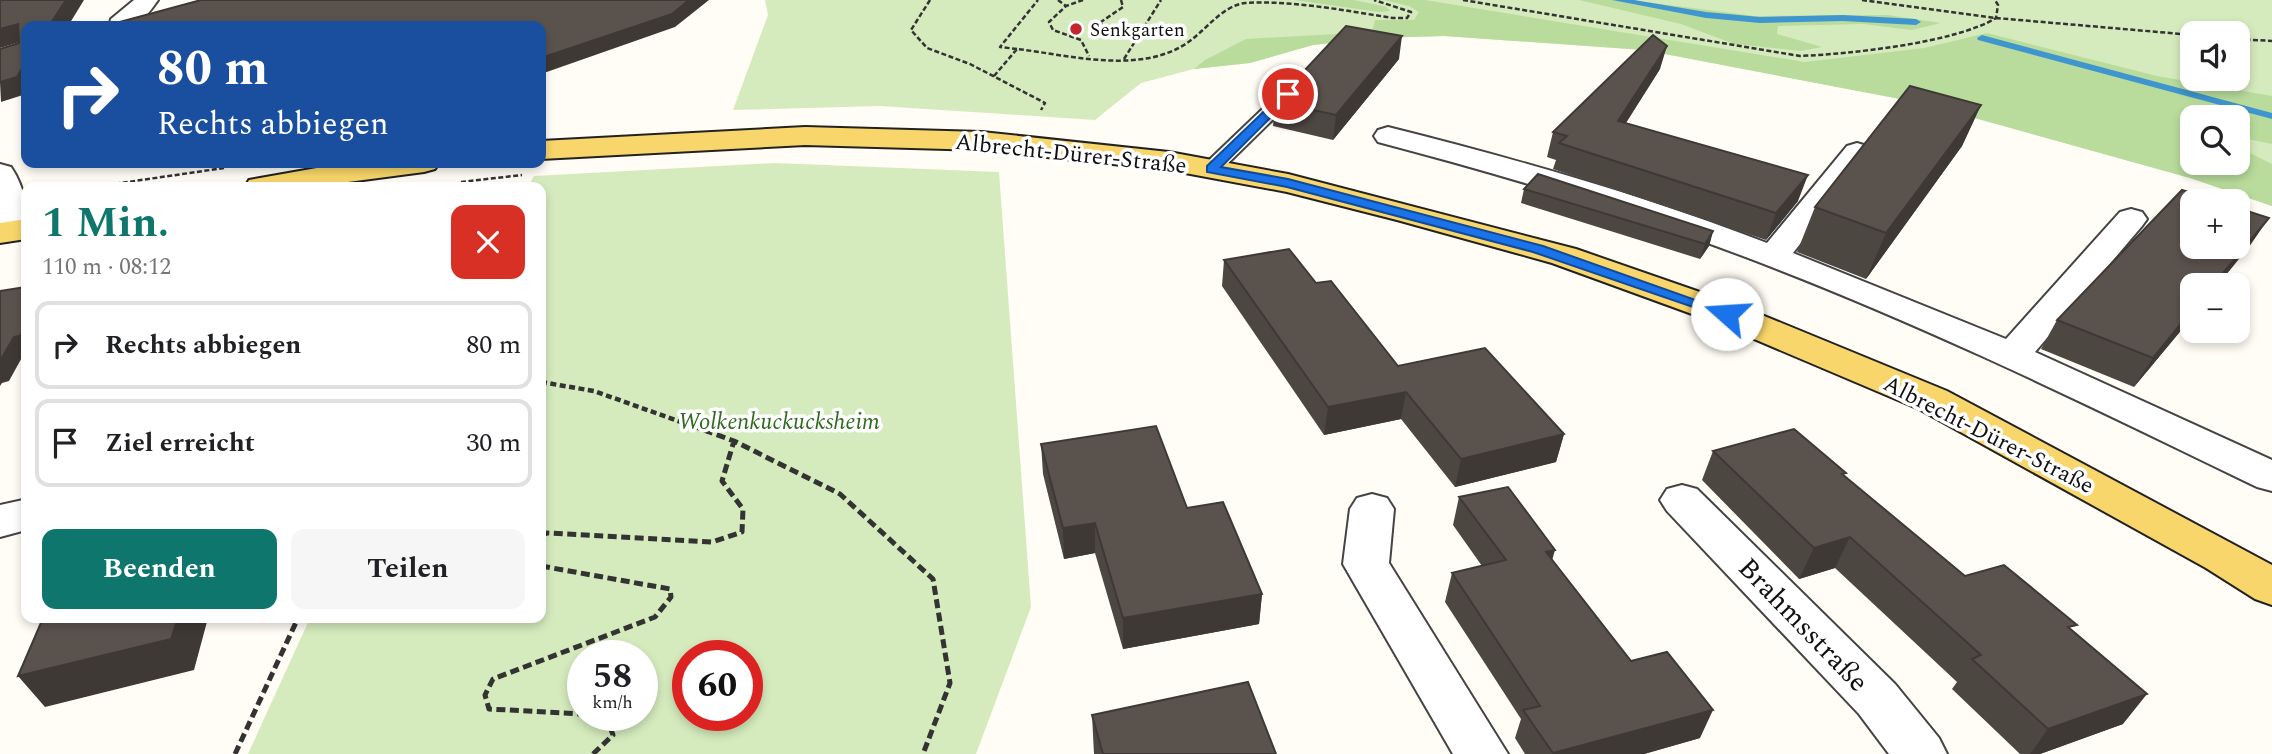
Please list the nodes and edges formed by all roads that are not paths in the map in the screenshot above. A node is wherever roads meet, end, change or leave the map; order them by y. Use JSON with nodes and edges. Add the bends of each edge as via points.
{"nodes":[{"id":1,"x":153,"y":8,"type":"edge"},
{"id":2,"x":121,"y":21,"type":"edge"},
{"id":3,"x":1306,"y":77,"type":"edge"},
{"id":4,"x":1388,"y":136,"type":"dead end"},
{"id":5,"x":1857,"y":152,"type":"edge"},
{"id":6,"x":546,"y":161,"type":"edge"},
{"id":7,"x":375,"y":168,"type":"edge"},
{"id":8,"x":1212,"y":169,"type":"junction"},
{"id":9,"x":0,"y":173,"type":"edge"},
{"id":10,"x":288,"y":182,"type":"edge"},
{"id":11,"x":2131,"y":219,"type":"dead end"},
{"id":12,"x":11,"y":232,"type":"edge"},
{"id":13,"x":1775,"y":254,"type":"junction"},
{"id":14,"x":2013,"y":354,"type":"junction"},
{"id":15,"x":2272,"y":477,"type":"edge"},
{"id":16,"x":1682,"y":500,"type":"dead end"},
{"id":17,"x":1372,"y":509,"type":"dead end"},
{"id":18,"x":2272,"y":587,"type":"edge"},
{"id":19,"x":1481,"y":754,"type":"edge"},
{"id":20,"x":1920,"y":754,"type":"edge"}],
"edges":[{"from":1,"to":2,"type":"street"},
{"from":3,"to":8,"type":"lane"},
{"from":4,"to":13,"type":"street","via":[[1494,161],[1632,203]]},
{"from":5,"to":13,"type":"street"},
{"from":6,"to":8,"type":"main road","name":"Albrecht-Dürer-Straße","via":[[805,136],[1067,148]]},
{"from":7,"to":10,"type":"main road"},
{"from":8,"to":18,"type":"main road","name":"Albrecht-Dürer-Straße","via":[[1288,183],[1525,246],[1727,314],[1933,400]]},
{"from":9,"to":12,"type":"street","via":[[10,198]]},
{"from":11,"to":14,"type":"street"},
{"from":13,"to":14,"type":"street"},
{"from":14,"to":15,"type":"street"},
{"from":16,"to":20,"type":"street","name":"Brahmsstraße","via":[[1877,699]]},
{"from":17,"to":19,"type":"street","via":[[1366,564]]}]}
